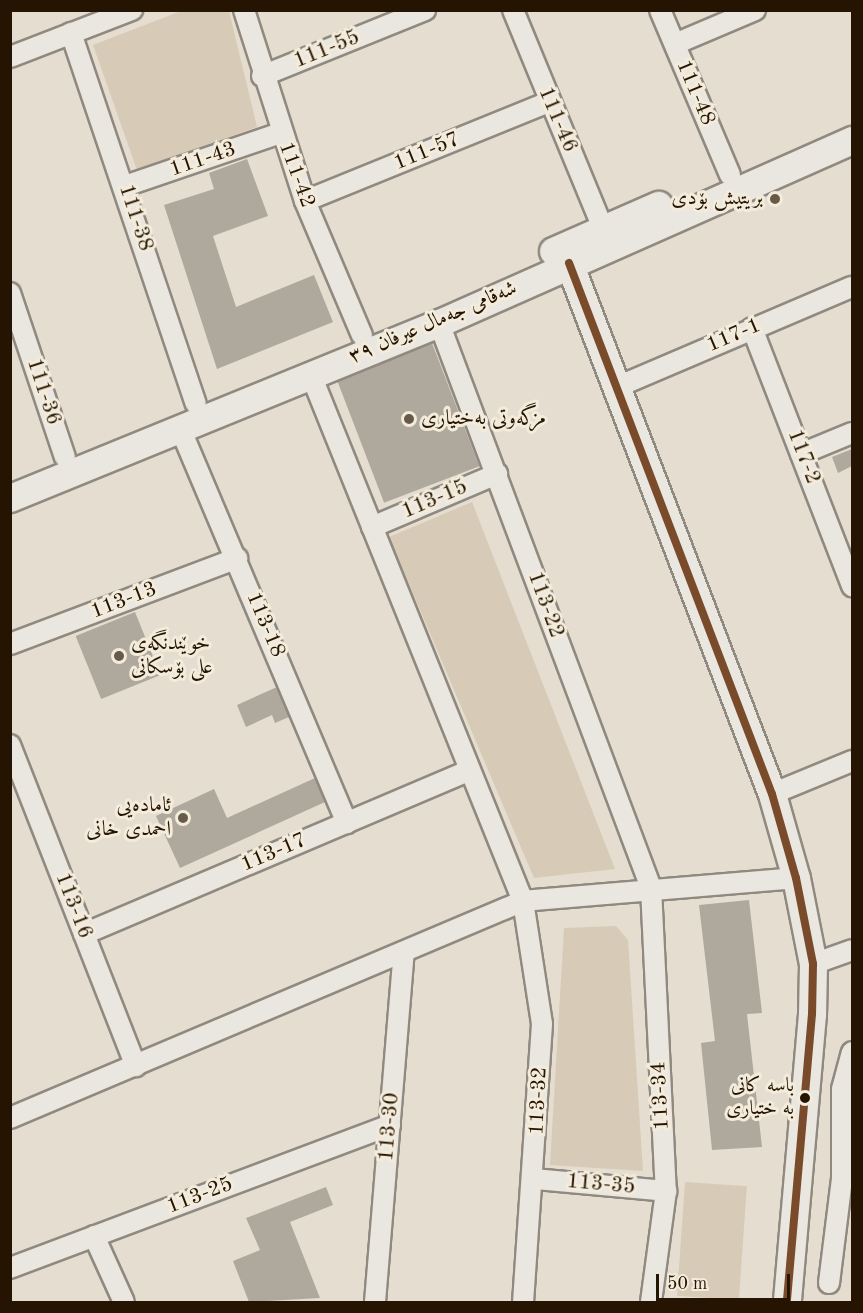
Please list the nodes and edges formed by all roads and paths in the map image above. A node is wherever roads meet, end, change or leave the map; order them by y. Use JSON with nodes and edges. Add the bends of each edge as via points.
{"nodes":[{"id":1,"x":132,"y":10,"type":"edge"},
{"id":2,"x":244,"y":10,"type":"edge"},
{"id":3,"x":425,"y":10,"type":"edge"},
{"id":4,"x":513,"y":10,"type":"edge"},
{"id":5,"x":660,"y":10,"type":"edge"},
{"id":6,"x":755,"y":10,"type":"edge"},
{"id":7,"x":71,"y":33,"type":"junction"},
{"id":8,"x":675,"y":44,"type":"junction"},
{"id":9,"x":10,"y":57,"type":"edge"},
{"id":10,"x":262,"y":76,"type":"junction"},
{"id":11,"x":549,"y":102,"type":"junction"},
{"id":12,"x":852,"y":124,"type":"edge"},
{"id":13,"x":281,"y":133,"type":"junction"},
{"id":14,"x":852,"y":140,"type":"edge"},
{"id":15,"x":730,"y":175,"type":"junction"},
{"id":16,"x":125,"y":186,"type":"junction"},
{"id":17,"x":305,"y":201,"type":"junction"},
{"id":18,"x":603,"y":228,"type":"junction"},
{"id":19,"x":569,"y":263,"type":"junction"},
{"id":20,"x":852,"y":287,"type":"edge"},
{"id":21,"x":10,"y":293,"type":"edge"},
{"id":22,"x":439,"y":322,"type":"junction"},
{"id":23,"x":752,"y":328,"type":"junction"},
{"id":24,"x":362,"y":335,"type":"junction"},
{"id":25,"x":311,"y":375,"type":"junction"},
{"id":26,"x":617,"y":387,"type":"junction"},
{"id":27,"x":196,"y":404,"type":"junction"},
{"id":28,"x":180,"y":428,"type":"junction"},
{"id":29,"x":852,"y":433,"type":"edge"},
{"id":30,"x":801,"y":454,"type":"junction"},
{"id":31,"x":65,"y":457,"type":"junction"},
{"id":32,"x":496,"y":474,"type":"junction"},
{"id":33,"x":10,"y":480,"type":"edge"},
{"id":34,"x":10,"y":498,"type":"edge"},
{"id":35,"x":372,"y":527,"type":"junction"},
{"id":36,"x":237,"y":558,"type":"junction"},
{"id":37,"x":852,"y":586,"type":"edge"},
{"id":38,"x":10,"y":644,"type":"edge"},
{"id":39,"x":10,"y":745,"type":"edge"},
{"id":40,"x":852,"y":761,"type":"edge"},
{"id":41,"x":465,"y":772,"type":"dead end"},
{"id":42,"x":772,"y":794,"type":"junction"},
{"id":43,"x":347,"y":823,"type":"junction"},
{"id":44,"x":796,"y":878,"type":"junction"},
{"id":45,"x":651,"y":888,"type":"junction"},
{"id":46,"x":523,"y":901,"type":"junction"},
{"id":47,"x":84,"y":934,"type":"junction"},
{"id":48,"x":852,"y":951,"type":"edge"},
{"id":49,"x":404,"y":952,"type":"junction"},
{"id":50,"x":813,"y":964,"type":"junction"},
{"id":51,"x":852,"y":1052,"type":"edge"},
{"id":52,"x":136,"y":1066,"type":"junction"},
{"id":53,"x":10,"y":1118,"type":"edge"},
{"id":54,"x":390,"y":1125,"type":"junction"},
{"id":55,"x":535,"y":1179,"type":"junction"},
{"id":56,"x":666,"y":1191,"type":"junction"},
{"id":57,"x":94,"y":1236,"type":"junction"},
{"id":58,"x":10,"y":1268,"type":"edge"},
{"id":59,"x":829,"y":1283,"type":"dead end"},
{"id":60,"x":370,"y":1300,"type":"edge"},
{"id":61,"x":124,"y":1302,"type":"edge"},
{"id":62,"x":523,"y":1302,"type":"edge"},
{"id":63,"x":651,"y":1302,"type":"edge"},
{"id":64,"x":787,"y":1302,"type":"edge"}],
"edges":[{"from":1,"to":7,"type":"street"},
{"from":2,"to":10,"type":"street","name":"111-42"},
{"from":3,"to":10,"type":"street","name":"111-55"},
{"from":4,"to":11,"type":"street","name":"111-46"},
{"from":5,"to":8,"type":"street","name":"111-48"},
{"from":6,"to":8,"type":"street"},
{"from":7,"to":9,"type":"street"},
{"from":7,"to":16,"type":"street","name":"111-38"},
{"from":8,"to":15,"type":"street","name":"111-48"},
{"from":10,"to":13,"type":"street","name":"111-42"},
{"from":11,"to":17,"type":"street","name":"111-57"},
{"from":11,"to":18,"type":"street","name":"111-46"},
{"from":12,"to":15,"type":"main road","name":"شەقامی جەمال عیرفان ٣٩"},
{"from":13,"to":16,"type":"street","name":"111-43"},
{"from":13,"to":17,"type":"street","name":"111-42"},
{"from":14,"to":19,"type":"main road","name":"شەقامی جەمال عیرفان ٣٩"},
{"from":15,"to":18,"type":"main road","name":"شەقامی جەمال عیرفان ٣٩"},
{"from":16,"to":27,"type":"street","name":"111-38"},
{"from":17,"to":24,"type":"street","name":"111-42"},
{"from":18,"to":24,"type":"main road","name":"شەقامی جەمال عیرفان ٣٩"},
{"from":19,"to":22,"type":"main road","name":"شەقامی جەمال عیرفان ٣٩"},
{"from":19,"to":26,"type":"main road"},
{"from":20,"to":23,"type":"street","name":"117-1"},
{"from":21,"to":31,"type":"street","name":"111-36"},
{"from":22,"to":25,"type":"main road","name":"شەقامی جەمال عیرفان ٣٩"},
{"from":22,"to":32,"type":"street","name":"113-22"},
{"from":23,"to":26,"type":"street","name":"117-1"},
{"from":23,"to":30,"type":"street","name":"117-2"},
{"from":24,"to":27,"type":"main road","name":"شەقامی جەمال عیرفان ٣٩"},
{"from":25,"to":28,"type":"main road","name":"شەقامی جەمال عیرفان ٣٩"},
{"from":25,"to":35,"type":"street","name":"113-32"},
{"from":26,"to":42,"type":"main road"},
{"from":27,"to":31,"type":"main road","name":"شەقامی جەمال عیرفان ٣٩"},
{"from":28,"to":34,"type":"main road","name":"شەقامی جەمال عیرفان ٣٩"},
{"from":28,"to":36,"type":"street","name":"113-18"},
{"from":29,"to":30,"type":"street"},
{"from":30,"to":37,"type":"street","name":"117-2"},
{"from":31,"to":33,"type":"main road","name":"شەقامی جەمال عیرفان ٣٩"},
{"from":32,"to":35,"type":"street","name":"113-15"},
{"from":32,"to":45,"type":"street","name":"113-22"},
{"from":35,"to":46,"type":"street","name":"113-32"},
{"from":36,"to":38,"type":"street","name":"113-13"},
{"from":36,"to":43,"type":"street","name":"113-18"},
{"from":39,"to":47,"type":"street","name":"113-16"},
{"from":40,"to":42,"type":"street"},
{"from":41,"to":43,"type":"street","name":"113-17"},
{"from":42,"to":44,"type":"main road"},
{"from":43,"to":47,"type":"street","name":"113-17"},
{"from":44,"to":45,"type":"street"},
{"from":44,"to":50,"type":"main road"},
{"from":45,"to":46,"type":"street"},
{"from":45,"to":56,"type":"street","name":"113-34"},
{"from":46,"to":49,"type":"street"},
{"from":46,"to":55,"type":"street","name":"113-32","via":[[542,1024]]},
{"from":47,"to":52,"type":"street","name":"113-16"},
{"from":48,"to":50,"type":"street"},
{"from":49,"to":52,"type":"street"},
{"from":49,"to":54,"type":"street","name":"113-30"},
{"from":50,"to":64,"type":"main road"},
{"from":51,"to":59,"type":"street","via":[[843,1089],[842,1178]]},
{"from":52,"to":53,"type":"street"},
{"from":54,"to":57,"type":"street","name":"113-25"},
{"from":54,"to":60,"type":"street","name":"113-30"},
{"from":55,"to":56,"type":"street","name":"113-35"},
{"from":55,"to":62,"type":"street","name":"113-32"},
{"from":56,"to":63,"type":"street","name":"113-34"},
{"from":57,"to":58,"type":"street","name":"113-25"},
{"from":57,"to":61,"type":"street"}]}
